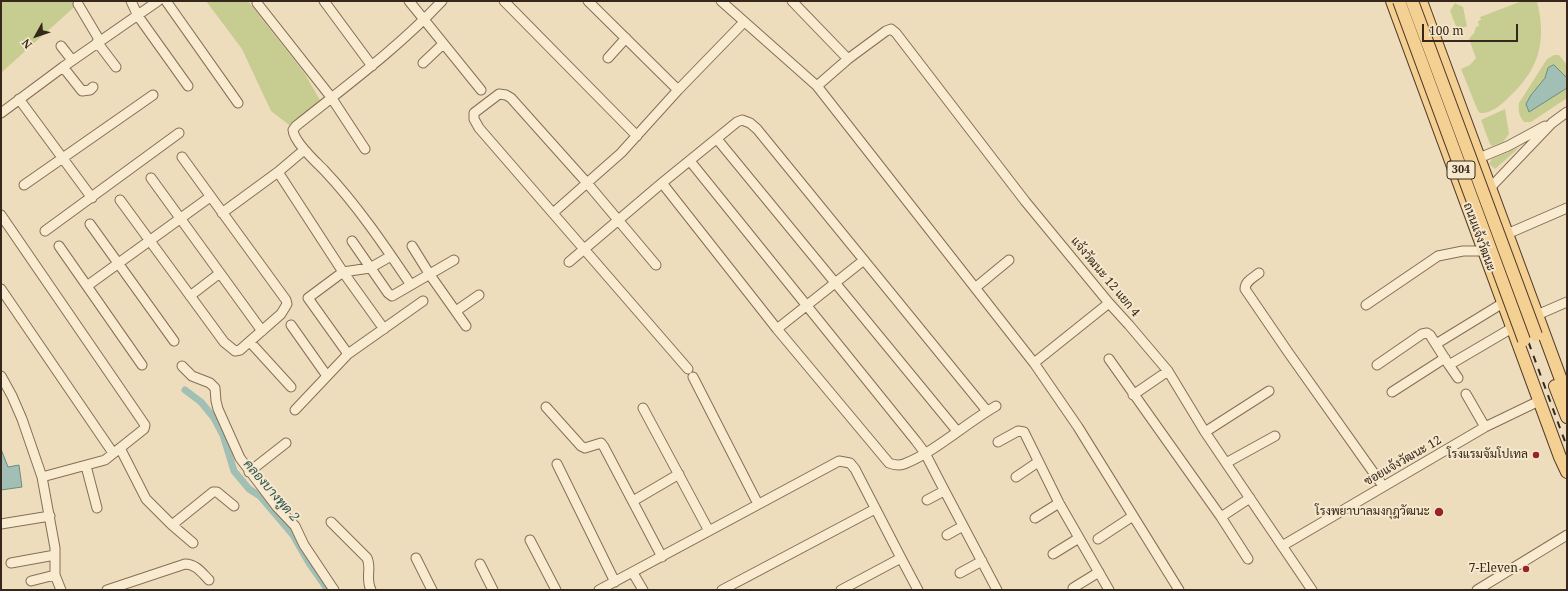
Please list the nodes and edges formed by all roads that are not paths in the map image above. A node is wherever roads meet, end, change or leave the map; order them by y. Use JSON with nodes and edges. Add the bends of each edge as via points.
{"nodes":[{"id":1,"x":131,"y":1,"type":"edge"},
{"id":2,"x":158,"y":1,"type":"edge"},
{"id":3,"x":166,"y":1,"type":"edge"},
{"id":4,"x":324,"y":1,"type":"edge"},
{"id":5,"x":409,"y":1,"type":"edge"},
{"id":6,"x":442,"y":1,"type":"edge"},
{"id":7,"x":504,"y":1,"type":"edge"},
{"id":8,"x":588,"y":1,"type":"edge"},
{"id":9,"x":720,"y":1,"type":"edge"},
{"id":10,"x":792,"y":1,"type":"edge"},
{"id":11,"x":1392,"y":1,"type":"edge"},
{"id":12,"x":1399,"y":1,"type":"edge"},
{"id":13,"x":1412,"y":1,"type":"edge"},
{"id":14,"x":1421,"y":1,"type":"edge"},
{"id":15,"x":257,"y":3,"type":"dead end"},
{"id":16,"x":78,"y":4,"type":"dead end"},
{"id":17,"x":138,"y":16,"type":"junction"},
{"id":18,"x":424,"y":20,"type":"junction"},
{"id":19,"x":744,"y":22,"type":"junction"},
{"id":20,"x":626,"y":38,"type":"junction"},
{"id":21,"x":98,"y":41,"type":"junction"},
{"id":22,"x":444,"y":44,"type":"junction"},
{"id":23,"x":61,"y":46,"type":"dead end"},
{"id":24,"x":608,"y":58,"type":"dead end"},
{"id":25,"x":848,"y":59,"type":"junction"},
{"id":26,"x":72,"y":60,"type":"junction"},
{"id":27,"x":423,"y":63,"type":"dead end"},
{"id":28,"x":372,"y":66,"type":"junction"},
{"id":29,"x":63,"y":67,"type":"junction"},
{"id":30,"x":116,"y":67,"type":"dead end"},
{"id":31,"x":188,"y":86,"type":"dead end"},
{"id":32,"x":817,"y":86,"type":"junction"},
{"id":33,"x":93,"y":87,"type":"dead end"},
{"id":34,"x":481,"y":90,"type":"dead end"},
{"id":35,"x":678,"y":90,"type":"junction"},
{"id":36,"x":153,"y":95,"type":"dead end"},
{"id":37,"x":331,"y":97,"type":"junction"},
{"id":38,"x":19,"y":99,"type":"junction"},
{"id":39,"x":238,"y":103,"type":"dead end"},
{"id":40,"x":1567,"y":112,"type":"edge"},
{"id":41,"x":1,"y":113,"type":"edge"},
{"id":42,"x":1552,"y":123,"type":"junction"},
{"id":43,"x":1468,"y":127,"type":"junction"},
{"id":44,"x":179,"y":133,"type":"dead end"},
{"id":45,"x":1441,"y":135,"type":"junction"},
{"id":46,"x":637,"y":136,"type":"junction"},
{"id":47,"x":717,"y":139,"type":"junction"},
{"id":48,"x":365,"y":149,"type":"dead end"},
{"id":49,"x":304,"y":150,"type":"junction"},
{"id":50,"x":182,"y":157,"type":"dead end"},
{"id":51,"x":63,"y":158,"type":"junction"},
{"id":52,"x":1479,"y":158,"type":"junction"},
{"id":53,"x":690,"y":161,"type":"junction"},
{"id":54,"x":1453,"y":168,"type":"junction"},
{"id":55,"x":278,"y":172,"type":"junction"},
{"id":56,"x":151,"y":178,"type":"dead end"},
{"id":57,"x":587,"y":183,"type":"junction"},
{"id":58,"x":662,"y":183,"type":"junction"},
{"id":59,"x":24,"y":185,"type":"dead end"},
{"id":60,"x":1490,"y":188,"type":"junction"},
{"id":61,"x":210,"y":197,"type":"junction"},
{"id":62,"x":92,"y":198,"type":"junction"},
{"id":63,"x":120,"y":200,"type":"dead end"},
{"id":64,"x":1495,"y":201,"type":"junction"},
{"id":65,"x":1567,"y":208,"type":"edge"},
{"id":66,"x":222,"y":213,"type":"junction"},
{"id":67,"x":553,"y":213,"type":"junction"},
{"id":68,"x":1470,"y":213,"type":"junction"},
{"id":69,"x":1,"y":215,"type":"edge"},
{"id":70,"x":180,"y":219,"type":"junction"},
{"id":71,"x":618,"y":222,"type":"junction"},
{"id":72,"x":90,"y":224,"type":"dead end"},
{"id":73,"x":45,"y":231,"type":"dead end"},
{"id":74,"x":1507,"y":234,"type":"junction"},
{"id":75,"x":150,"y":241,"type":"junction"},
{"id":76,"x":352,"y":241,"type":"dead end"},
{"id":77,"x":59,"y":246,"type":"dead end"},
{"id":78,"x":412,"y":246,"type":"dead end"},
{"id":79,"x":585,"y":249,"type":"junction"},
{"id":80,"x":1484,"y":251,"type":"junction"},
{"id":81,"x":391,"y":256,"type":"junction"},
{"id":82,"x":454,"y":260,"type":"dead end"},
{"id":83,"x":864,"y":260,"type":"junction"},
{"id":84,"x":1009,"y":260,"type":"dead end"},
{"id":85,"x":569,"y":262,"type":"dead end"},
{"id":86,"x":118,"y":264,"type":"junction"},
{"id":87,"x":656,"y":266,"type":"dead end"},
{"id":88,"x":370,"y":268,"type":"junction"},
{"id":89,"x":343,"y":272,"type":"junction"},
{"id":90,"x":220,"y":273,"type":"junction"},
{"id":91,"x":1259,"y":273,"type":"dead end"},
{"id":92,"x":430,"y":275,"type":"junction"},
{"id":93,"x":836,"y":282,"type":"junction"},
{"id":94,"x":411,"y":285,"type":"junction"},
{"id":95,"x":87,"y":286,"type":"junction"},
{"id":96,"x":975,"y":288,"type":"junction"},
{"id":97,"x":1,"y":289,"type":"edge"},
{"id":98,"x":479,"y":295,"type":"dead end"},
{"id":99,"x":190,"y":296,"type":"junction"},
{"id":100,"x":423,"y":301,"type":"dead end"},
{"id":101,"x":1567,"y":302,"type":"edge"},
{"id":102,"x":1109,"y":303,"type":"junction"},
{"id":103,"x":1503,"y":303,"type":"junction"},
{"id":104,"x":806,"y":305,"type":"junction"},
{"id":105,"x":1366,"y":305,"type":"dead end"},
{"id":106,"x":456,"y":311,"type":"junction"},
{"id":107,"x":1537,"y":315,"type":"junction"},
{"id":108,"x":291,"y":325,"type":"dead end"},
{"id":109,"x":466,"y":326,"type":"dead end"},
{"id":110,"x":384,"y":328,"type":"junction"},
{"id":111,"x":1512,"y":328,"type":"junction"},
{"id":112,"x":777,"y":329,"type":"junction"},
{"id":113,"x":262,"y":331,"type":"junction"},
{"id":114,"x":174,"y":341,"type":"dead end"},
{"id":115,"x":250,"y":342,"type":"junction"},
{"id":116,"x":1436,"y":344,"type":"junction"},
{"id":117,"x":348,"y":354,"type":"junction"},
{"id":118,"x":1109,"y":359,"type":"dead end"},
{"id":119,"x":1447,"y":362,"type":"junction"},
{"id":120,"x":1034,"y":363,"type":"junction"},
{"id":121,"x":142,"y":365,"type":"dead end"},
{"id":122,"x":1377,"y":365,"type":"dead end"},
{"id":123,"x":182,"y":366,"type":"dead end"},
{"id":124,"x":1168,"y":372,"type":"junction"},
{"id":125,"x":1,"y":376,"type":"edge"},
{"id":126,"x":328,"y":376,"type":"junction"},
{"id":127,"x":1458,"y":378,"type":"dead end"},
{"id":128,"x":291,"y":387,"type":"dead end"},
{"id":129,"x":1269,"y":391,"type":"dead end"},
{"id":130,"x":1392,"y":392,"type":"dead end"},
{"id":131,"x":1466,"y":394,"type":"dead end"},
{"id":132,"x":1567,"y":394,"type":"edge"},
{"id":133,"x":1133,"y":395,"type":"junction"},
{"id":134,"x":1539,"y":401,"type":"junction"},
{"id":135,"x":996,"y":406,"type":"dead end"},
{"id":136,"x":546,"y":407,"type":"dead end"},
{"id":137,"x":643,"y":408,"type":"dead end"},
{"id":138,"x":296,"y":410,"type":"dead end"},
{"id":139,"x":987,"y":411,"type":"junction"},
{"id":140,"x":1567,"y":418,"type":"edge"},
{"id":141,"x":1485,"y":427,"type":"junction"},
{"id":142,"x":957,"y":432,"type":"junction"},
{"id":143,"x":1204,"y":432,"type":"junction"},
{"id":144,"x":1275,"y":436,"type":"dead end"},
{"id":145,"x":998,"y":442,"type":"dead end"},
{"id":146,"x":286,"y":443,"type":"dead end"},
{"id":147,"x":117,"y":451,"type":"junction"},
{"id":148,"x":925,"y":453,"type":"junction"},
{"id":149,"x":1567,"y":459,"type":"edge"},
{"id":150,"x":1038,"y":462,"type":"junction"},
{"id":151,"x":1226,"y":463,"type":"junction"},
{"id":152,"x":557,"y":464,"type":"dead end"},
{"id":153,"x":86,"y":466,"type":"junction"},
{"id":154,"x":249,"y":472,"type":"junction"},
{"id":155,"x":1567,"y":472,"type":"edge"},
{"id":156,"x":679,"y":474,"type":"junction"},
{"id":157,"x":42,"y":476,"type":"junction"},
{"id":158,"x":1016,"y":477,"type":"dead end"},
{"id":159,"x":1384,"y":486,"type":"junction"},
{"id":160,"x":944,"y":491,"type":"junction"},
{"id":161,"x":1250,"y":498,"type":"junction"},
{"id":162,"x":927,"y":500,"type":"dead end"},
{"id":163,"x":633,"y":501,"type":"junction"},
{"id":164,"x":758,"y":504,"type":"junction"},
{"id":165,"x":1059,"y":504,"type":"junction"},
{"id":166,"x":234,"y":506,"type":"dead end"},
{"id":167,"x":97,"y":508,"type":"dead end"},
{"id":168,"x":875,"y":509,"type":"junction"},
{"id":169,"x":50,"y":516,"type":"junction"},
{"id":170,"x":1133,"y":516,"type":"junction"},
{"id":171,"x":1221,"y":517,"type":"junction"},
{"id":172,"x":1035,"y":518,"type":"dead end"},
{"id":173,"x":331,"y":522,"type":"dead end"},
{"id":174,"x":1,"y":524,"type":"edge"},
{"id":175,"x":172,"y":525,"type":"junction"},
{"id":176,"x":963,"y":526,"type":"junction"},
{"id":177,"x":709,"y":531,"type":"junction"},
{"id":178,"x":947,"y":535,"type":"dead end"},
{"id":179,"x":1567,"y":535,"type":"edge"},
{"id":180,"x":1079,"y":538,"type":"junction"},
{"id":181,"x":1098,"y":539,"type":"dead end"},
{"id":182,"x":530,"y":540,"type":"dead end"},
{"id":183,"x":192,"y":542,"type":"dead end"},
{"id":184,"x":1282,"y":546,"type":"junction"},
{"id":185,"x":1053,"y":554,"type":"dead end"},
{"id":186,"x":55,"y":555,"type":"junction"},
{"id":187,"x":662,"y":557,"type":"junction"},
{"id":188,"x":416,"y":558,"type":"dead end"},
{"id":189,"x":900,"y":558,"type":"junction"},
{"id":190,"x":1248,"y":559,"type":"dead end"},
{"id":191,"x":982,"y":561,"type":"junction"},
{"id":192,"x":12,"y":563,"type":"dead end"},
{"id":193,"x":480,"y":564,"type":"dead end"},
{"id":194,"x":1099,"y":572,"type":"junction"},
{"id":195,"x":633,"y":573,"type":"junction"},
{"id":196,"x":960,"y":573,"type":"dead end"},
{"id":197,"x":55,"y":575,"type":"junction"},
{"id":198,"x":209,"y":580,"type":"dead end"},
{"id":199,"x":31,"y":581,"type":"dead end"},
{"id":200,"x":615,"y":582,"type":"junction"},
{"id":201,"x":1073,"y":588,"type":"dead end"},
{"id":202,"x":62,"y":590,"type":"edge"},
{"id":203,"x":107,"y":590,"type":"edge"},
{"id":204,"x":334,"y":590,"type":"edge"},
{"id":205,"x":371,"y":590,"type":"edge"},
{"id":206,"x":432,"y":590,"type":"edge"},
{"id":207,"x":493,"y":590,"type":"edge"},
{"id":208,"x":556,"y":590,"type":"edge"},
{"id":209,"x":599,"y":590,"type":"edge"},
{"id":210,"x":643,"y":590,"type":"edge"},
{"id":211,"x":722,"y":590,"type":"edge"},
{"id":212,"x":841,"y":590,"type":"edge"},
{"id":213,"x":918,"y":590,"type":"edge"},
{"id":214,"x":997,"y":590,"type":"edge"},
{"id":215,"x":1109,"y":590,"type":"edge"},
{"id":216,"x":1179,"y":590,"type":"edge"},
{"id":217,"x":1312,"y":590,"type":"edge"},
{"id":218,"x":1477,"y":590,"type":"edge"}],
"edges":[{"from":1,"to":17,"type":"street"},
{"from":2,"to":17,"type":"street"},
{"from":3,"to":39,"type":"street"},
{"from":4,"to":28,"type":"street"},
{"from":5,"to":18,"type":"street"},
{"from":6,"to":18,"type":"street"},
{"from":7,"to":46,"type":"street"},
{"from":8,"to":20,"type":"street"},
{"from":9,"to":19,"type":"street"},
{"from":10,"to":25,"type":"street"},
{"from":11,"to":45,"type":"main road","name":"ถนนแจ้งวัฒนะ","number":"304"},
{"from":12,"to":149,"type":"main road","name":"ถนนแจ้งวัฒนะ","number":"304","bridge":true},
{"from":13,"to":140,"type":"main road","name":"ถนนแจ้งวัฒนะ","number":"304","bridge":true},
{"from":14,"to":43,"type":"main road","number":"304"},
{"from":15,"to":37,"type":"street"},
{"from":16,"to":21,"type":"street"},
{"from":17,"to":21,"type":"street"},
{"from":17,"to":31,"type":"street"},
{"from":18,"to":22,"type":"street"},
{"from":18,"to":28,"type":"street"},
{"from":19,"to":32,"type":"street"},
{"from":19,"to":35,"type":"street"},
{"from":20,"to":24,"type":"street"},
{"from":20,"to":35,"type":"street"},
{"from":21,"to":26,"type":"street"},
{"from":21,"to":30,"type":"street"},
{"from":22,"to":27,"type":"street"},
{"from":22,"to":34,"type":"street"},
{"from":23,"to":26,"type":"street"},
{"from":25,"to":32,"type":"street"},
{"from":25,"to":102,"type":"street","name":"แจ้งวัฒนะ 12 แยก 4","via":[[886,31],[892,30],[896,33],[1025,201]]},
{"from":26,"to":29,"type":"street"},
{"from":28,"to":37,"type":"street"},
{"from":29,"to":33,"type":"street","via":[[82,91]]},
{"from":29,"to":38,"type":"street"},
{"from":32,"to":96,"type":"street"},
{"from":35,"to":46,"type":"street"},
{"from":36,"to":51,"type":"street"},
{"from":37,"to":48,"type":"street"},
{"from":37,"to":49,"type":"street","via":[[293,130]]},
{"from":38,"to":41,"type":"street"},
{"from":38,"to":51,"type":"street"},
{"from":40,"to":42,"type":"street"},
{"from":42,"to":52,"type":"street"},
{"from":42,"to":60,"type":"street"},
{"from":43,"to":45,"type":"main road","via":[[1468,133],[1459,141]]},
{"from":43,"to":52,"type":"main road","number":"304"},
{"from":44,"to":62,"type":"street"},
{"from":45,"to":54,"type":"main road","name":"ถนนแจ้งวัฒนะ","number":"304"},
{"from":46,"to":57,"type":"street"},
{"from":47,"to":53,"type":"street"},
{"from":47,"to":83,"type":"street","via":[[737,122],[742,120],[750,123]]},
{"from":47,"to":93,"type":"street"},
{"from":49,"to":55,"type":"street"},
{"from":49,"to":81,"type":"street","via":[[362,214]]},
{"from":50,"to":61,"type":"street"},
{"from":51,"to":59,"type":"street"},
{"from":51,"to":62,"type":"street"},
{"from":52,"to":54,"type":"main road"},
{"from":52,"to":60,"type":"main road","number":"304"},
{"from":53,"to":58,"type":"street"},
{"from":53,"to":104,"type":"street"},
{"from":54,"to":68,"type":"main road","name":"ถนนแจ้งวัฒนะ","number":"304"},
{"from":55,"to":66,"type":"street"},
{"from":55,"to":89,"type":"street"},
{"from":56,"to":70,"type":"street"},
{"from":57,"to":67,"type":"street"},
{"from":57,"to":67,"type":"street","via":[[511,98],[499,94],[474,112],[474,119],[479,128]]},
{"from":57,"to":71,"type":"street"},
{"from":58,"to":71,"type":"street"},
{"from":58,"to":112,"type":"street"},
{"from":60,"to":64,"type":"main road","number":"304"},
{"from":61,"to":66,"type":"street"},
{"from":61,"to":70,"type":"street"},
{"from":62,"to":73,"type":"street"},
{"from":63,"to":75,"type":"street"},
{"from":64,"to":68,"type":"main road","via":[[1490,198],[1480,199],[1472,205]]},
{"from":64,"to":74,"type":"main road","number":"304"},
{"from":65,"to":74,"type":"street"},
{"from":66,"to":113,"type":"street","via":[[286,300],[285,309]]},
{"from":67,"to":79,"type":"street"},
{"from":68,"to":80,"type":"main road","name":"ถนนแจ้งวัฒนะ","number":"304"},
{"from":69,"to":147,"type":"street","via":[[145,425],[144,429]]},
{"from":70,"to":75,"type":"street"},
{"from":70,"to":90,"type":"street"},
{"from":71,"to":79,"type":"street"},
{"from":71,"to":87,"type":"street"},
{"from":72,"to":86,"type":"street"},
{"from":74,"to":107,"type":"main road","number":"304"},
{"from":75,"to":86,"type":"street"},
{"from":75,"to":99,"type":"street"},
{"from":76,"to":88,"type":"street"},
{"from":77,"to":95,"type":"street"},
{"from":78,"to":92,"type":"street"},
{"from":79,"to":85,"type":"street"},
{"from":79,"to":164,"type":"street","via":[[690,373]]},
{"from":80,"to":103,"type":"main road","name":"ถนนแจ้งวัฒนะ","number":"304"},
{"from":80,"to":105,"type":"street","via":[[1463,251],[1438,256]]},
{"from":81,"to":88,"type":"street"},
{"from":81,"to":94,"type":"street"},
{"from":82,"to":92,"type":"street"},
{"from":83,"to":93,"type":"street"},
{"from":83,"to":139,"type":"street"},
{"from":84,"to":96,"type":"street"},
{"from":86,"to":95,"type":"street"},
{"from":86,"to":114,"type":"street"},
{"from":88,"to":89,"type":"street"},
{"from":88,"to":94,"type":"street","via":[[392,296]]},
{"from":89,"to":110,"type":"street"},
{"from":89,"to":117,"type":"street","via":[[307,300]]},
{"from":90,"to":99,"type":"street"},
{"from":90,"to":113,"type":"street"},
{"from":91,"to":159,"type":"street","via":[[1249,280],[1245,289]]},
{"from":92,"to":94,"type":"street"},
{"from":92,"to":106,"type":"street"},
{"from":93,"to":104,"type":"street"},
{"from":93,"to":142,"type":"street"},
{"from":95,"to":121,"type":"street"},
{"from":96,"to":120,"type":"street"},
{"from":97,"to":147,"type":"street"},
{"from":98,"to":106,"type":"street"},
{"from":99,"to":115,"type":"street","via":[[230,348],[240,350]]},
{"from":100,"to":110,"type":"street"},
{"from":101,"to":107,"type":"street"},
{"from":102,"to":120,"type":"street"},
{"from":102,"to":124,"type":"street","name":"แจ้งวัฒนะ 12 แยก 4"},
{"from":103,"to":111,"type":"main road","name":"ถนนแจ้งวัฒนะ","number":"304"},
{"from":103,"to":116,"type":"street"},
{"from":104,"to":112,"type":"street"},
{"from":104,"to":148,"type":"street"},
{"from":106,"to":109,"type":"street"},
{"from":107,"to":132,"type":"main road","number":"304"},
{"from":108,"to":126,"type":"street"},
{"from":110,"to":117,"type":"street"},
{"from":111,"to":119,"type":"street"},
{"from":111,"to":134,"type":"main road","name":"ถนนแจ้งวัฒนะ","number":"304"},
{"from":112,"to":148,"type":"street","via":[[889,463],[896,466],[904,464]]},
{"from":113,"to":115,"type":"street"},
{"from":115,"to":128,"type":"street"},
{"from":116,"to":119,"type":"street"},
{"from":116,"to":122,"type":"street","via":[[1430,335],[1422,334]]},
{"from":117,"to":126,"type":"street"},
{"from":118,"to":133,"type":"street"},
{"from":119,"to":127,"type":"street"},
{"from":119,"to":130,"type":"street"},
{"from":120,"to":170,"type":"street","via":[[1078,427]]},
{"from":123,"to":154,"type":"street","via":[[192,376],[210,383],[215,388],[218,409]]},
{"from":124,"to":133,"type":"street"},
{"from":124,"to":143,"type":"street","name":"แจ้งวัฒนะ 12 แยก 4"},
{"from":125,"to":157,"type":"street","via":[[22,419]]},
{"from":126,"to":138,"type":"street"},
{"from":129,"to":143,"type":"street"},
{"from":131,"to":141,"type":"street"},
{"from":133,"to":171,"type":"street"},
{"from":134,"to":141,"type":"street","name":"ซอยแจ้งวัฒนะ 12"},
{"from":134,"to":155,"type":"main road","name":"ถนนแจ้งวัฒนะ","number":"304"},
{"from":135,"to":139,"type":"street"},
{"from":136,"to":163,"type":"street","via":[[580,446],[586,448],[601,443]]},
{"from":137,"to":156,"type":"street"},
{"from":139,"to":142,"type":"street"},
{"from":141,"to":159,"type":"street","name":"ซอยแจ้งวัฒนะ 12"},
{"from":142,"to":148,"type":"street"},
{"from":143,"to":151,"type":"street","name":"แจ้งวัฒนะ 12 แยก 4"},
{"from":144,"to":151,"type":"street"},
{"from":145,"to":150,"type":"street","via":[[1018,431],[1024,432]]},
{"from":146,"to":154,"type":"street"},
{"from":147,"to":153,"type":"street","via":[[105,460]]},
{"from":147,"to":175,"type":"street","via":[[146,499]]},
{"from":148,"to":160,"type":"street"},
{"from":150,"to":158,"type":"street"},
{"from":150,"to":165,"type":"street"},
{"from":151,"to":161,"type":"street","name":"แจ้งวัฒนะ 12 แยก 4"},
{"from":152,"to":200,"type":"street"},
{"from":153,"to":157,"type":"street"},
{"from":153,"to":167,"type":"street"},
{"from":154,"to":204,"type":"street","via":[[295,526],[304,545]]},
{"from":156,"to":163,"type":"street"},
{"from":156,"to":177,"type":"street"},
{"from":157,"to":169,"type":"street"},
{"from":159,"to":184,"type":"street","name":"ซอยแจ้งวัฒนะ 12"},
{"from":160,"to":162,"type":"street"},
{"from":160,"to":176,"type":"street"},
{"from":161,"to":171,"type":"street"},
{"from":161,"to":184,"type":"street","name":"แจ้งวัฒนะ 12 แยก 4"},
{"from":163,"to":187,"type":"street"},
{"from":164,"to":168,"type":"street","via":[[839,460],[850,463],[855,468]]},
{"from":164,"to":177,"type":"street"},
{"from":165,"to":172,"type":"street"},
{"from":165,"to":180,"type":"street"},
{"from":166,"to":175,"type":"street","via":[[217,492],[213,492]]},
{"from":168,"to":189,"type":"street"},
{"from":168,"to":211,"type":"street"},
{"from":169,"to":174,"type":"street"},
{"from":169,"to":186,"type":"street"},
{"from":170,"to":181,"type":"street"},
{"from":170,"to":216,"type":"street"},
{"from":171,"to":190,"type":"street"},
{"from":173,"to":205,"type":"street","via":[[367,558]]},
{"from":175,"to":183,"type":"street"},
{"from":176,"to":178,"type":"street"},
{"from":176,"to":191,"type":"street"},
{"from":177,"to":187,"type":"street"},
{"from":179,"to":218,"type":"street"},
{"from":180,"to":185,"type":"street"},
{"from":180,"to":194,"type":"street"},
{"from":182,"to":208,"type":"street"},
{"from":184,"to":217,"type":"street","name":"แจ้งวัฒนะ 12 แยก 4"},
{"from":186,"to":192,"type":"street"},
{"from":186,"to":197,"type":"street"},
{"from":187,"to":195,"type":"street"},
{"from":188,"to":206,"type":"street"},
{"from":189,"to":212,"type":"street"},
{"from":189,"to":213,"type":"street"},
{"from":191,"to":196,"type":"street"},
{"from":191,"to":214,"type":"street"},
{"from":193,"to":207,"type":"street"},
{"from":194,"to":201,"type":"street"},
{"from":194,"to":215,"type":"street"},
{"from":195,"to":200,"type":"street"},
{"from":195,"to":210,"type":"street"},
{"from":197,"to":199,"type":"street"},
{"from":197,"to":202,"type":"street"},
{"from":198,"to":203,"type":"street","via":[[192,564],[185,564]]},
{"from":200,"to":209,"type":"street"}]}
